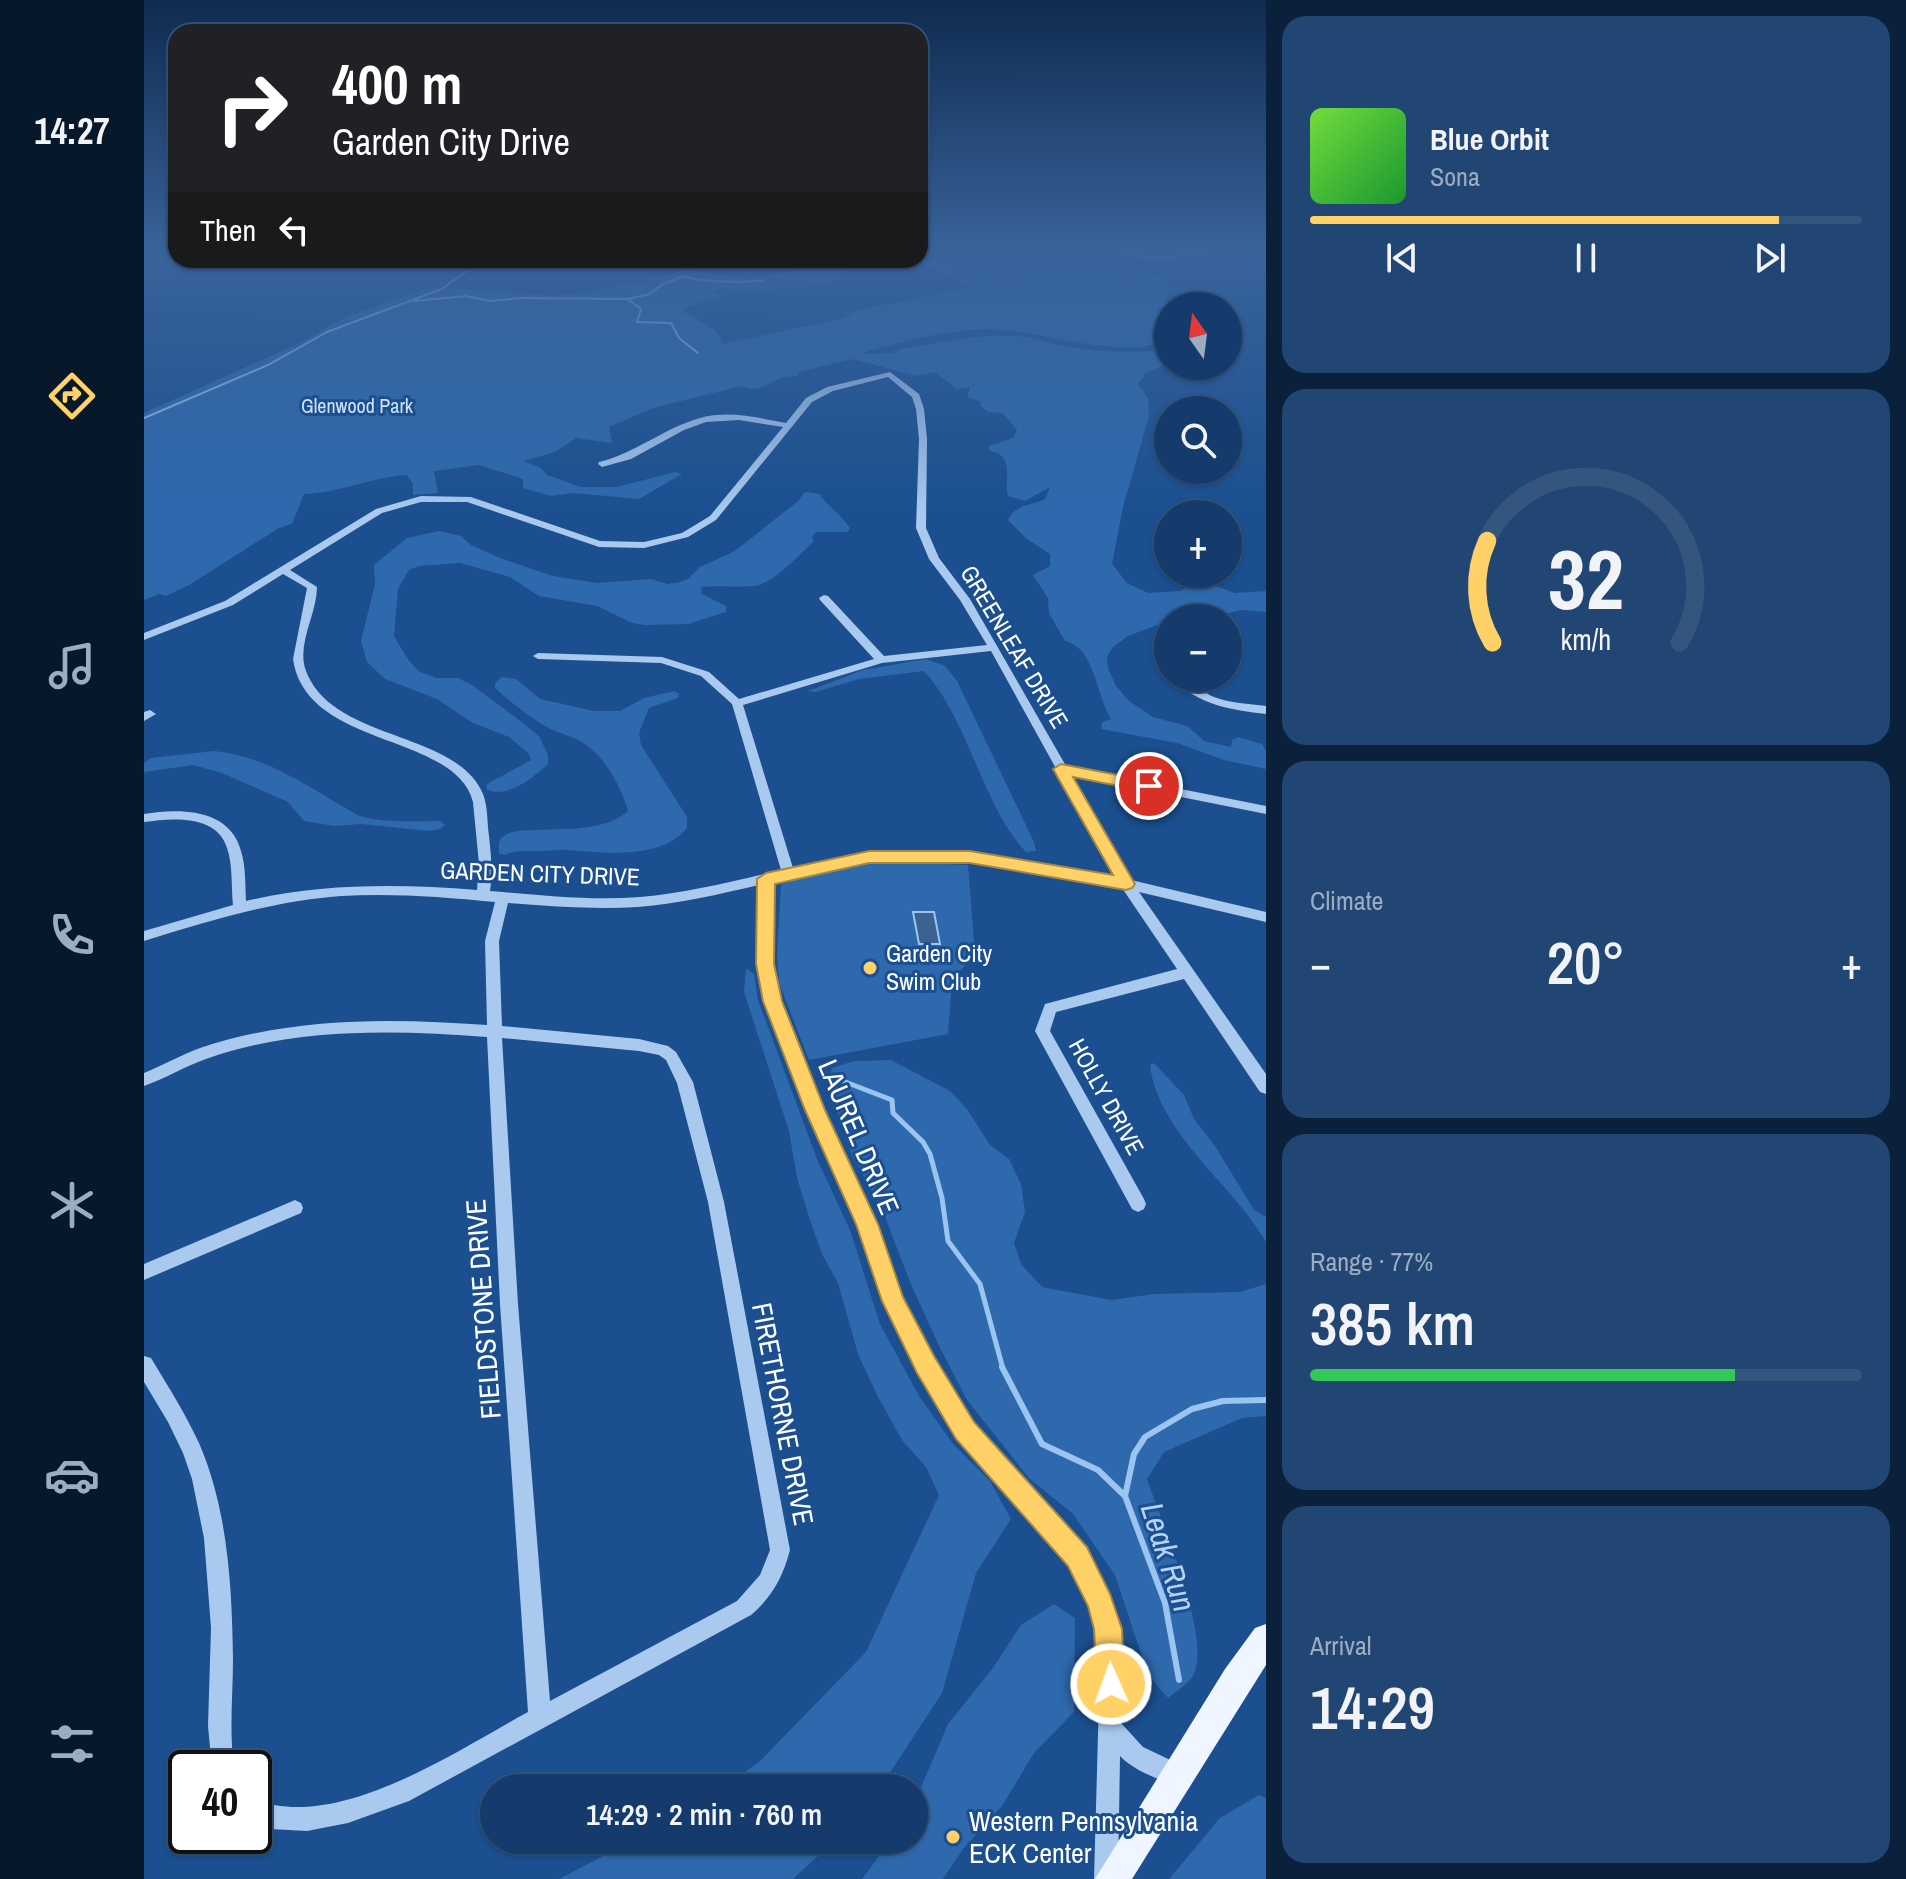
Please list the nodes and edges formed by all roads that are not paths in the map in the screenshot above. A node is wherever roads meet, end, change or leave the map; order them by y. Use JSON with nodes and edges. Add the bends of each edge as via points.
{"nodes":[{"id":1,"x":786,"y":425,"type":"junction"},
{"id":2,"x":602,"y":464,"type":"dead end"},
{"id":3,"x":285,"y":571,"type":"junction"},
{"id":4,"x":824,"y":598,"type":"dead end"},
{"id":5,"x":144,"y":637,"type":"edge"},
{"id":6,"x":994,"y":647,"type":"junction"},
{"id":7,"x":538,"y":656,"type":"dead end"},
{"id":8,"x":881,"y":660,"type":"junction"},
{"id":9,"x":1194,"y":692,"type":"edge"},
{"id":10,"x":737,"y":703,"type":"junction"},
{"id":11,"x":1266,"y":710,"type":"edge"},
{"id":12,"x":1061,"y":769,"type":"junction"},
{"id":13,"x":1266,"y":810,"type":"edge"},
{"id":14,"x":144,"y":818,"type":"edge"},
{"id":15,"x":788,"y":873,"type":"junction"},
{"id":16,"x":766,"y":879,"type":"junction"},
{"id":17,"x":1126,"y":884,"type":"junction"},
{"id":18,"x":483,"y":894,"type":"junction"},
{"id":19,"x":503,"y":896,"type":"junction"},
{"id":20,"x":240,"y":908,"type":"junction"},
{"id":21,"x":1266,"y":917,"type":"edge"},
{"id":22,"x":144,"y":936,"type":"edge"},
{"id":23,"x":1185,"y":973,"type":"junction"},
{"id":24,"x":495,"y":1033,"type":"junction"},
{"id":25,"x":144,"y":1080,"type":"edge"},
{"id":26,"x":1266,"y":1087,"type":"edge"},
{"id":27,"x":1138,"y":1204,"type":"dead end"},
{"id":28,"x":295,"y":1208,"type":"dead end"},
{"id":29,"x":144,"y":1272,"type":"edge"},
{"id":30,"x":144,"y":1365,"type":"edge"},
{"id":31,"x":1266,"y":1639,"type":"edge"},
{"id":32,"x":540,"y":1719,"type":"junction"},
{"id":33,"x":1110,"y":1728,"type":"junction"},
{"id":34,"x":220,"y":1750,"type":"edge"},
{"id":35,"x":1177,"y":1775,"type":"junction"},
{"id":36,"x":272,"y":1815,"type":"edge"},
{"id":37,"x":1106,"y":1879,"type":"edge"},
{"id":38,"x":1112,"y":1879,"type":"edge"}],
"edges":[{"from":1,"to":2,"type":"street","via":[[704,419],[625,460]]},
{"from":1,"to":3,"type":"street","via":[[713,518],[669,541],[599,544],[468,499],[421,499],[379,511]]},
{"from":1,"to":6,"type":"street","name":"GREENLEAF DRIVE","via":[[820,394],[890,374],[916,396],[923,439],[921,528],[934,559]]},
{"from":3,"to":5,"type":"street","via":[[229,603]]},
{"from":3,"to":18,"type":"street","via":[[312,587],[298,657],[318,700],[430,756],[474,788],[487,878]]},
{"from":4,"to":8,"type":"street"},
{"from":6,"to":8,"type":"street"},
{"from":6,"to":12,"type":"street","name":"GREENLEAF DRIVE"},
{"from":7,"to":10,"type":"street","via":[[684,665],[705,674]]},
{"from":8,"to":10,"type":"street"},
{"from":9,"to":11,"type":"street","via":[[1216,704]]},
{"from":10,"to":15,"type":"street"},
{"from":12,"to":13,"type":"street"},
{"from":12,"to":17,"type":"street","name":"GREENLEAF DRIVE"},
{"from":14,"to":20,"type":"street","via":[[186,815],[224,831],[234,849]]},
{"from":15,"to":16,"type":"street","name":"GARDEN CITY DRIVE"},
{"from":15,"to":17,"type":"street","name":"GARDEN CITY DRIVE","via":[[869,857],[970,857]]},
{"from":16,"to":19,"type":"street","name":"GARDEN CITY DRIVE","via":[[662,900],[610,903]]},
{"from":16,"to":33,"type":"street","name":"LAUREL DRIVE","via":[[767,981],[804,1082],[867,1224],[893,1301],[926,1365],[965,1430],[1059,1533],[1090,1579],[1108,1629]]},
{"from":17,"to":21,"type":"street","name":"GARDEN CITY DRIVE"},
{"from":17,"to":23,"type":"street","name":"GREENLEAF DRIVE"},
{"from":18,"to":19,"type":"street","name":"GARDEN CITY DRIVE"},
{"from":18,"to":20,"type":"street","name":"GARDEN CITY DRIVE","via":[[366,890]]},
{"from":19,"to":24,"type":"street","name":"FIELDSTONE DRIVE","via":[[492,941]]},
{"from":20,"to":22,"type":"street","name":"GARDEN CITY DRIVE"},
{"from":23,"to":26,"type":"street","name":"GREENLEAF DRIVE"},
{"from":23,"to":27,"type":"street","name":"HOLLY DRIVE","via":[[1050,1008],[1042,1031]]},
{"from":24,"to":25,"type":"street","name":"FIRETHORNE DRIVE","via":[[386,1024],[329,1026],[208,1053]]},
{"from":24,"to":32,"type":"street","name":"FIELDSTONE DRIVE"},
{"from":24,"to":32,"type":"street","name":"FIRETHORNE DRIVE","via":[[639,1045],[663,1050],[678,1065],[716,1202],[780,1550],[765,1590],[744,1608]]},
{"from":28,"to":29,"type":"street"},
{"from":30,"to":34,"type":"street","via":[[181,1424],[215,1535],[222,1675]]},
{"from":31,"to":35,"type":"main road"},
{"from":32,"to":36,"type":"street","name":"FIRETHORNE DRIVE","via":[[401,1793],[349,1813],[291,1819]]},
{"from":33,"to":35,"type":"street","via":[[1135,1755]]},
{"from":33,"to":37,"type":"street","name":"LAUREL DRIVE"},
{"from":35,"to":38,"type":"main road"}]}
